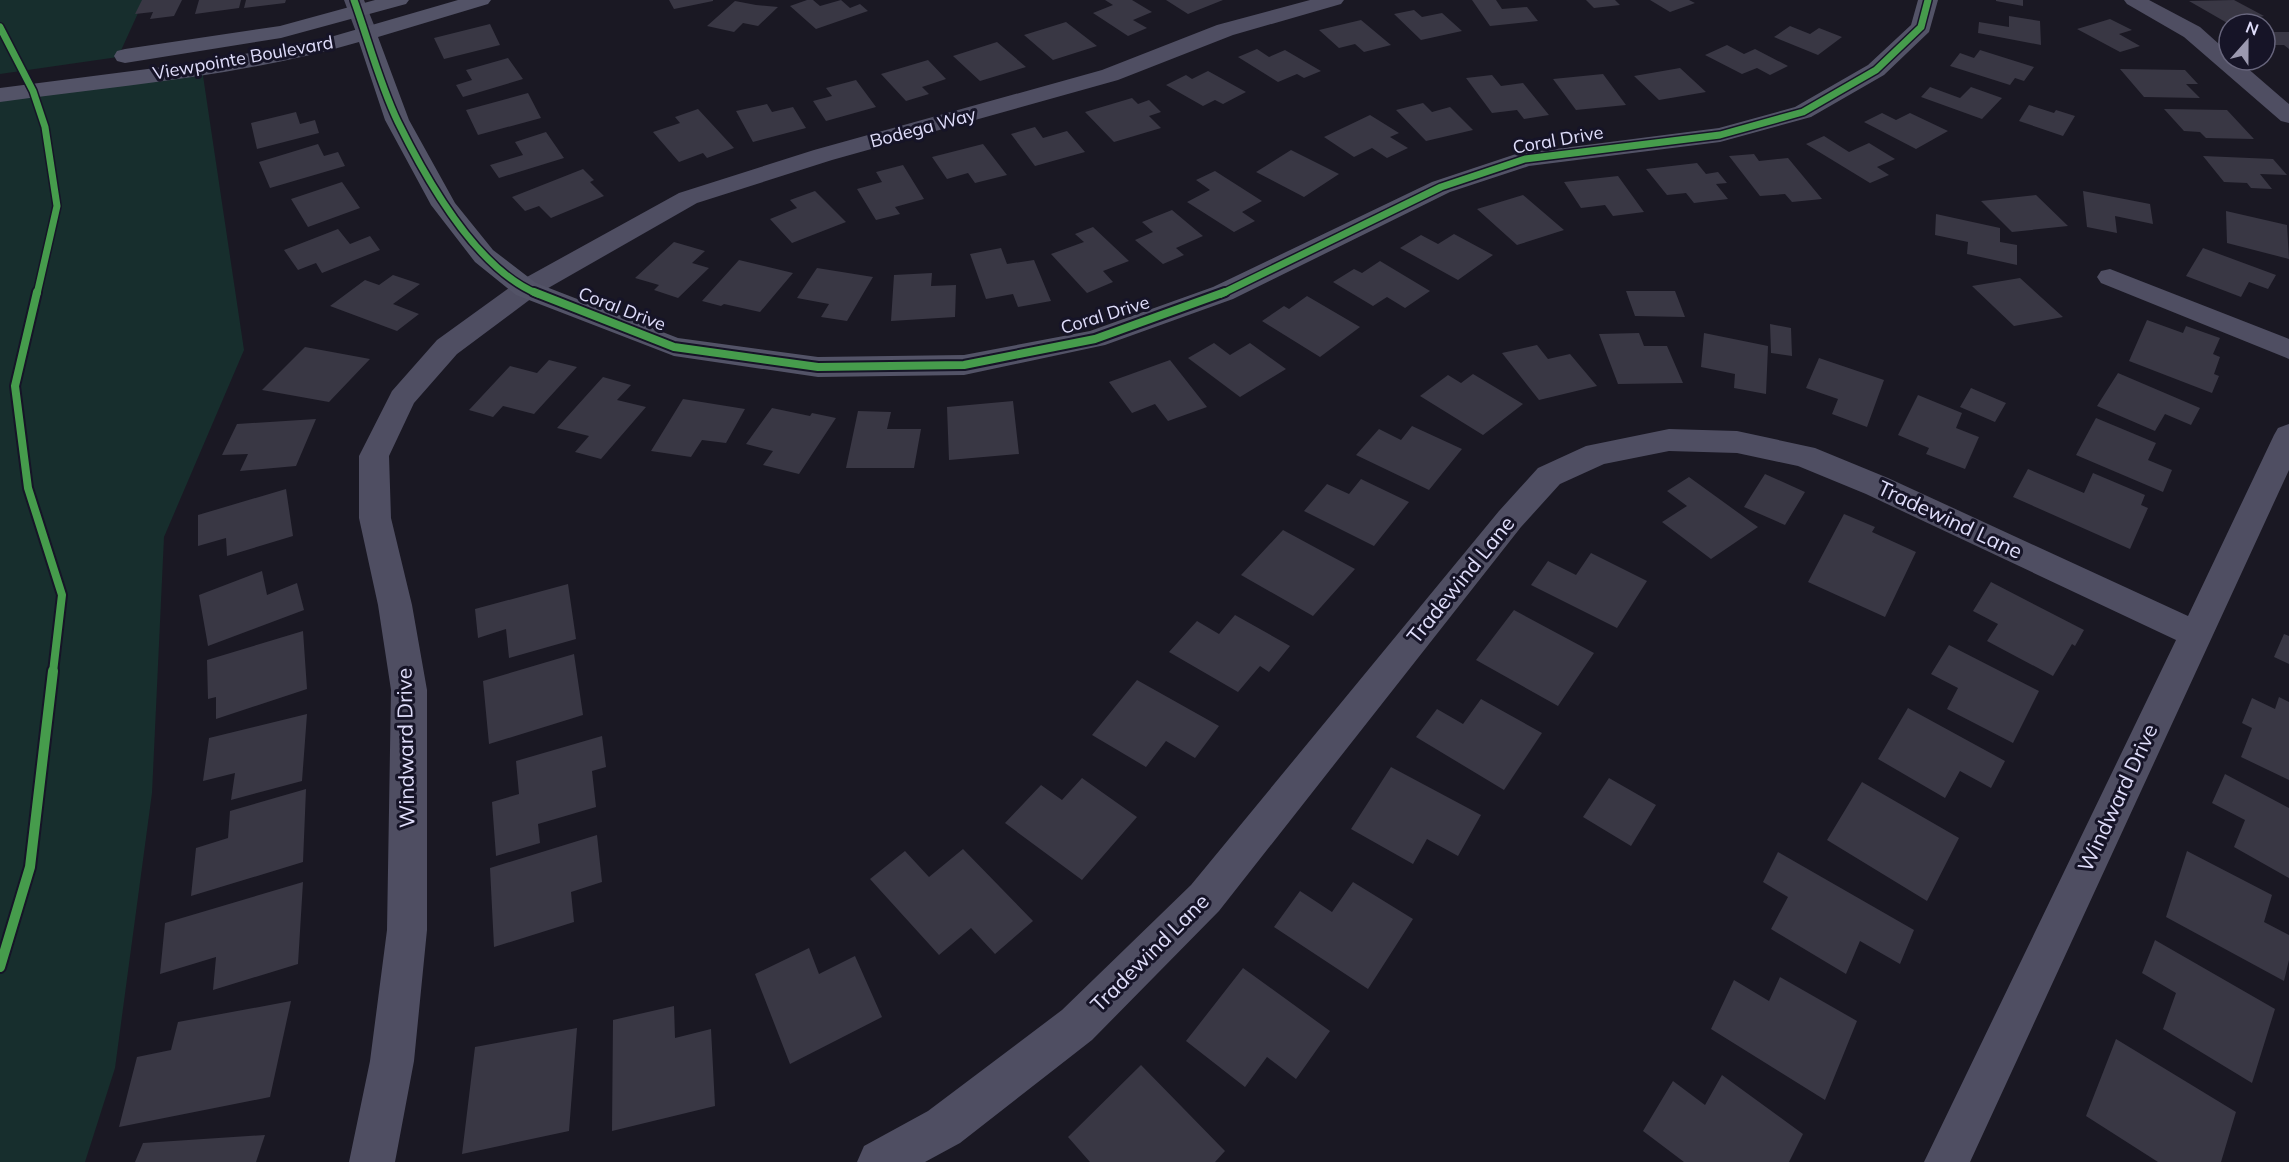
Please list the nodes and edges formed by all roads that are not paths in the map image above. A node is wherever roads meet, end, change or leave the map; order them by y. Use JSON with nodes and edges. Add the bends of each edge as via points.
{"nodes":[{"id":1,"x":399,"y":0,"type":"edge"},
{"id":2,"x":481,"y":0,"type":"edge"},
{"id":3,"x":1334,"y":0,"type":"edge"},
{"id":4,"x":1928,"y":0,"type":"edge"},
{"id":5,"x":2133,"y":0,"type":"edge"},
{"id":6,"x":360,"y":15,"type":"edge"},
{"id":7,"x":106,"y":59,"type":"dead end"},
{"id":8,"x":47,"y":68,"type":"dead end"},
{"id":9,"x":0,"y":74,"type":"edge"},
{"id":10,"x":0,"y":95,"type":"edge"},
{"id":11,"x":2289,"y":116,"type":"edge"},
{"id":12,"x":2110,"y":278,"type":"dead end"},
{"id":13,"x":526,"y":288,"type":"junction"},
{"id":14,"x":2289,"y":350,"type":"edge"},
{"id":15,"x":2289,"y":435,"type":"edge"},
{"id":16,"x":2195,"y":634,"type":"junction"},
{"id":17,"x":372,"y":1162,"type":"edge"},
{"id":18,"x":880,"y":1162,"type":"edge"},
{"id":19,"x":1947,"y":1162,"type":"edge"}],
"edges":[{"from":1,"to":6,"type":"street","name":"Viewpointe Boulevard"},
{"from":2,"to":6,"type":"street","name":"Viewpointe Boulevard"},
{"from":3,"to":13,"type":"street","name":"Bodega Way","via":[[1225,30],[1110,75],[823,155],[688,198]]},
{"from":4,"to":13,"type":"street","name":"Coral Drive","via":[[1921,27],[1876,70],[1803,112],[1720,135],[1515,163],[1441,187],[1223,293],[1095,339],[964,366],[818,367],[674,347]]},
{"from":5,"to":11,"type":"street","via":[[2192,32]]},
{"from":6,"to":7,"type":"street","name":"Viewpointe Boulevard","via":[[281,32]]},
{"from":6,"to":10,"type":"street","name":"Viewpointe Boulevard","via":[[330,44],[202,69]]},
{"from":6,"to":13,"type":"street","name":"Coral Drive","via":[[397,120],[444,205],[484,256]]},
{"from":8,"to":9,"type":"street"},
{"from":12,"to":14,"type":"street"},
{"from":13,"to":17,"type":"street","name":"Windward Drive","via":[[447,347],[402,398],[374,456],[375,518],[395,605],[409,702],[407,930],[392,1061]]},
{"from":15,"to":16,"type":"street","name":"Windward Drive"},
{"from":16,"to":18,"type":"street","name":"Tradewind Lane","via":[[1804,456],[1737,442],[1669,440],[1597,454],[1549,476],[1510,519],[1205,898],[1077,1025],[944,1127]]},
{"from":16,"to":19,"type":"street","name":"Windward Drive"}]}
